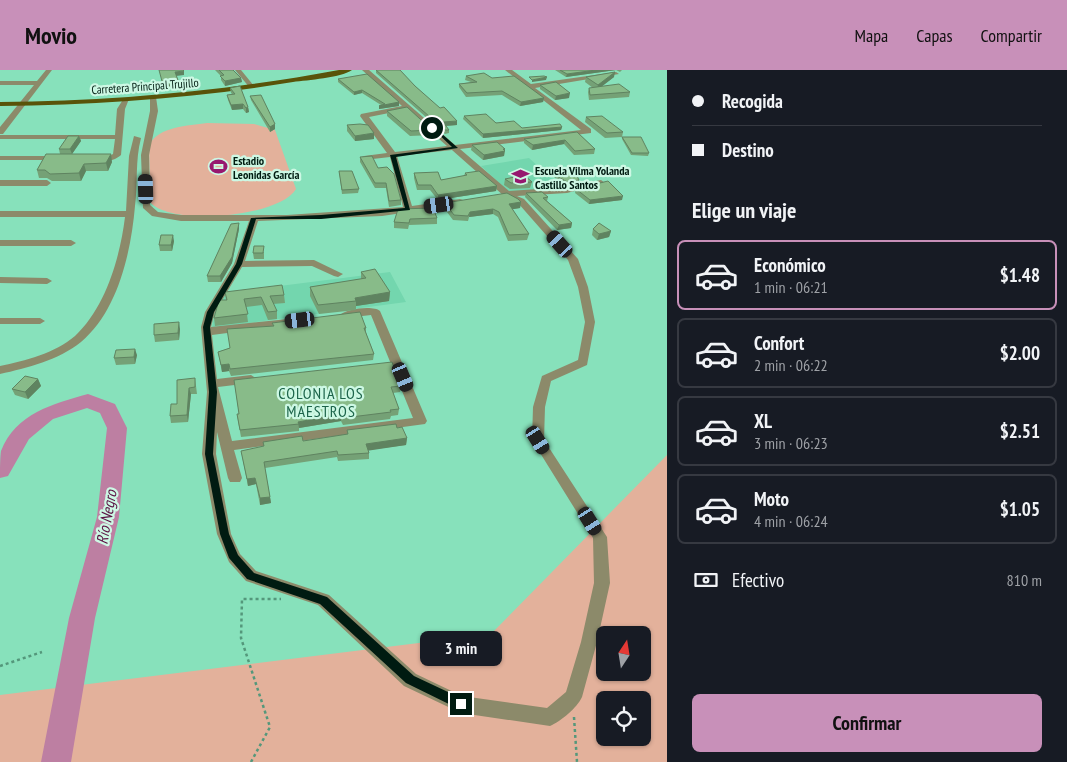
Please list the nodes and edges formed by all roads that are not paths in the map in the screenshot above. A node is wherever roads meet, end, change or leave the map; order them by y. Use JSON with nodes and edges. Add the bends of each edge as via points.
{"nodes":[{"id":1,"x":49,"y":70,"type":"edge"},
{"id":2,"x":238,"y":70,"type":"edge"},
{"id":3,"x":349,"y":70,"type":"edge"},
{"id":4,"x":365,"y":70,"type":"edge"},
{"id":5,"x":508,"y":70,"type":"edge"},
{"id":6,"x":616,"y":74,"type":"edge"},
{"id":7,"x":0,"y":82,"type":"edge"},
{"id":8,"x":39,"y":83,"type":"junction"},
{"id":9,"x":532,"y":86,"type":"junction"},
{"id":10,"x":252,"y":87,"type":"junction"},
{"id":11,"x":153,"y":97,"type":"junction"},
{"id":12,"x":126,"y":99,"type":"junction"},
{"id":13,"x":0,"y":104,"type":"edge"},
{"id":14,"x":22,"y":104,"type":"junction"},
{"id":15,"x":409,"y":108,"type":"junction"},
{"id":16,"x":0,"y":132,"type":"edge"},
{"id":17,"x":0,"y":137,"type":"edge"},
{"id":18,"x":119,"y":137,"type":"junction"},
{"id":19,"x":137,"y":138,"type":"dead end"},
{"id":20,"x":456,"y":148,"type":"junction"},
{"id":21,"x":393,"y":155,"type":"junction"},
{"id":22,"x":0,"y":158,"type":"edge"},
{"id":23,"x":72,"y":158,"type":"edge"},
{"id":24,"x":82,"y":158,"type":"edge"},
{"id":25,"x":364,"y":158,"type":"edge"},
{"id":26,"x":0,"y":183,"type":"edge"},
{"id":27,"x":47,"y":183,"type":"dead end"},
{"id":28,"x":603,"y":183,"type":"edge"},
{"id":29,"x":503,"y":195,"type":"junction"},
{"id":30,"x":472,"y":200,"type":"edge"},
{"id":31,"x":408,"y":209,"type":"junction"},
{"id":32,"x":0,"y":214,"type":"edge"},
{"id":33,"x":130,"y":214,"type":"junction"},
{"id":34,"x":254,"y":218,"type":"junction"},
{"id":35,"x":0,"y":243,"type":"edge"},
{"id":36,"x":71,"y":243,"type":"dead end"},
{"id":37,"x":239,"y":264,"type":"junction"},
{"id":38,"x":338,"y":274,"type":"dead end"},
{"id":39,"x":0,"y":280,"type":"edge"},
{"id":40,"x":47,"y":281,"type":"dead end"},
{"id":41,"x":338,"y":316,"type":"edge"},
{"id":42,"x":300,"y":320,"type":"edge"},
{"id":43,"x":0,"y":321,"type":"edge"},
{"id":44,"x":40,"y":321,"type":"dead end"},
{"id":45,"x":206,"y":332,"type":"junction"},
{"id":46,"x":0,"y":370,"type":"edge"},
{"id":47,"x":260,"y":378,"type":"edge"},
{"id":48,"x":212,"y":388,"type":"junction"},
{"id":49,"x":228,"y":446,"type":"junction"},
{"id":50,"x":235,"y":478,"type":"dead end"}],
"edges":[{"from":1,"to":8,"type":"street"},
{"from":2,"to":10,"type":"street"},
{"from":3,"to":10,"type":"main road","name":"Carretera Principal Trujillo"},
{"from":4,"to":15,"type":"street"},
{"from":5,"to":9,"type":"street"},
{"from":6,"to":9,"type":"street"},
{"from":7,"to":8,"type":"street"},
{"from":8,"to":14,"type":"street"},
{"from":9,"to":20,"type":"street","via":[[588,131]]},
{"from":10,"to":11,"type":"main road","name":"Carretera Principal Trujillo"},
{"from":11,"to":12,"type":"main road","name":"Carretera Principal Trujillo"},
{"from":11,"to":34,"type":"street","via":[[154,110],[145,155],[146,206],[155,214],[181,218]]},
{"from":12,"to":14,"type":"main road","name":"Carretera Principal Trujillo"},
{"from":12,"to":18,"type":"street"},
{"from":13,"to":14,"type":"main road","name":"Carretera Principal Trujillo"},
{"from":14,"to":16,"type":"street"},
{"from":15,"to":20,"type":"street"},
{"from":15,"to":21,"type":"street","via":[[364,116]]},
{"from":17,"to":18,"type":"street"},
{"from":18,"to":24,"type":"street","via":[[115,158]]},
{"from":19,"to":33,"type":"street","via":[[131,158]]},
{"from":20,"to":21,"type":"street"},
{"from":20,"to":29,"type":"street"},
{"from":21,"to":25,"type":"street"},
{"from":21,"to":31,"type":"street"},
{"from":22,"to":23,"type":"street"},
{"from":26,"to":27,"type":"street"},
{"from":28,"to":29,"type":"street","via":[[567,190]]},
{"from":29,"to":48,"type":"street","via":[[521,201],[573,258],[590,322],[582,362],[546,379],[538,407],[538,440],[600,537],[602,583],[573,697],[550,717],[461,704],[410,680],[323,600],[251,576],[234,558],[224,534],[209,454]]},
{"from":30,"to":31,"type":"street"},
{"from":31,"to":34,"type":"street","via":[[321,217]]},
{"from":32,"to":33,"type":"street"},
{"from":33,"to":46,"type":"street","via":[[118,271],[91,326],[76,340],[42,357]]},
{"from":34,"to":37,"type":"street"},
{"from":35,"to":36,"type":"street"},
{"from":37,"to":38,"type":"street","via":[[314,263]]},
{"from":37,"to":45,"type":"street","via":[[210,312]]},
{"from":39,"to":40,"type":"street"},
{"from":41,"to":49,"type":"street","via":[[375,311],[392,364],[421,421]]},
{"from":42,"to":45,"type":"street"},
{"from":43,"to":44,"type":"street"},
{"from":45,"to":48,"type":"street"},
{"from":47,"to":48,"type":"street"},
{"from":48,"to":49,"type":"street"},
{"from":49,"to":50,"type":"street"}]}
